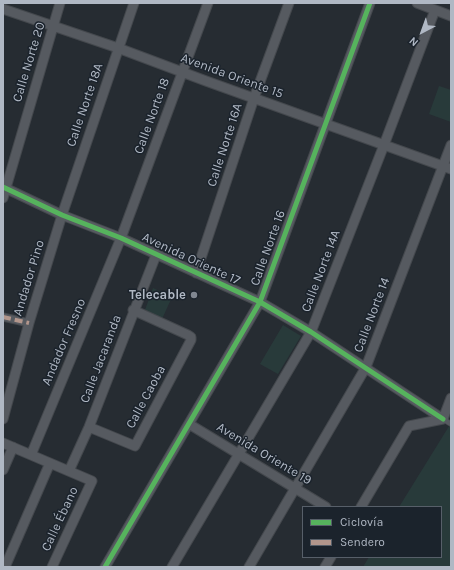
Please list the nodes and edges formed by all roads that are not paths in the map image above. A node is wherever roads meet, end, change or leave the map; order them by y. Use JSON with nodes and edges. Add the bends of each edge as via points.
{"nodes":[{"id":1,"x":60,"y":3,"type":"edge"},
{"id":2,"x":134,"y":3,"type":"edge"},
{"id":3,"x":208,"y":3,"type":"edge"},
{"id":4,"x":289,"y":3,"type":"edge"},
{"id":5,"x":370,"y":3,"type":"edge"},
{"id":6,"x":417,"y":3,"type":"edge"},
{"id":7,"x":3,"y":9,"type":"edge"},
{"id":8,"x":434,"y":10,"type":"junction"},
{"id":9,"x":451,"y":16,"type":"edge"},
{"id":10,"x":53,"y":27,"type":"junction"},
{"id":11,"x":118,"y":48,"type":"junction"},
{"id":12,"x":182,"y":72,"type":"junction"},
{"id":13,"x":254,"y":98,"type":"junction"},
{"id":14,"x":325,"y":124,"type":"junction"},
{"id":15,"x":384,"y":145,"type":"junction"},
{"id":16,"x":451,"y":146,"type":"edge"},
{"id":17,"x":447,"y":167,"type":"edge"},
{"id":18,"x":4,"y":188,"type":"edge"},
{"id":19,"x":3,"y":198,"type":"edge"},
{"id":20,"x":62,"y":215,"type":"junction"},
{"id":21,"x":121,"y":238,"type":"junction"},
{"id":22,"x":156,"y":255,"type":"junction"},
{"id":23,"x":196,"y":273,"type":"junction"},
{"id":24,"x":260,"y":302,"type":"junction"},
{"id":25,"x":133,"y":310,"type":"junction"},
{"id":26,"x":3,"y":317,"type":"edge"},
{"id":27,"x":29,"y":323,"type":"junction"},
{"id":28,"x":311,"y":332,"type":"junction"},
{"id":29,"x":366,"y":368,"type":"junction"},
{"id":30,"x":451,"y":398,"type":"edge"},
{"id":31,"x":3,"y":419,"type":"edge"},
{"id":32,"x":447,"y":421,"type":"edge"},
{"id":33,"x":189,"y":424,"type":"junction"},
{"id":34,"x":89,"y":427,"type":"junction"},
{"id":35,"x":3,"y":443,"type":"edge"},
{"id":36,"x":13,"y":448,"type":"junction"},
{"id":37,"x":240,"y":454,"type":"junction"},
{"id":38,"x":31,"y":455,"type":"junction"},
{"id":39,"x":50,"y":463,"type":"junction"},
{"id":40,"x":3,"y":470,"type":"edge"},
{"id":41,"x":69,"y":470,"type":"junction"},
{"id":42,"x":296,"y":488,"type":"junction"},
{"id":43,"x":324,"y":506,"type":"edge"},
{"id":44,"x":362,"y":506,"type":"edge"},
{"id":45,"x":330,"y":558,"type":"edge"},
{"id":46,"x":5,"y":567,"type":"edge"},
{"id":47,"x":52,"y":567,"type":"edge"},
{"id":48,"x":105,"y":567,"type":"edge"},
{"id":49,"x":172,"y":567,"type":"edge"},
{"id":50,"x":249,"y":567,"type":"edge"},
{"id":51,"x":325,"y":567,"type":"edge"}],
"edges":[{"from":1,"to":10,"type":"street","name":"Calle Norte 20"},
{"from":2,"to":11,"type":"street","name":"Calle Norte 18A"},
{"from":3,"to":12,"type":"street","name":"Calle Norte 18"},
{"from":4,"to":13,"type":"street","name":"Calle Norte 16A"},
{"from":5,"to":14,"type":"street","name":"Calle Norte 16"},
{"from":6,"to":8,"type":"street"},
{"from":7,"to":10,"type":"street","name":"Avenida Oriente 15"},
{"from":8,"to":9,"type":"street"},
{"from":8,"to":15,"type":"street","name":"Calle Norte 14A"},
{"from":10,"to":11,"type":"street","name":"Avenida Oriente 15"},
{"from":10,"to":18,"type":"street","name":"Calle Norte 20"},
{"from":11,"to":12,"type":"street","name":"Avenida Oriente 15"},
{"from":11,"to":20,"type":"street","name":"Calle Norte 18A"},
{"from":12,"to":13,"type":"street","name":"Avenida Oriente 15"},
{"from":12,"to":21,"type":"street","name":"Calle Norte 18"},
{"from":13,"to":14,"type":"street","name":"Avenida Oriente 15"},
{"from":13,"to":23,"type":"street","name":"Calle Norte 16A"},
{"from":14,"to":15,"type":"street","name":"Avenida Oriente 15"},
{"from":14,"to":24,"type":"street","name":"Calle Norte 16"},
{"from":15,"to":17,"type":"street","name":"Avenida Oriente 15"},
{"from":15,"to":28,"type":"street","name":"Calle Norte 14A"},
{"from":16,"to":17,"type":"street","name":"Calle Norte 14"},
{"from":17,"to":29,"type":"street","name":"Calle Norte 14"},
{"from":18,"to":19,"type":"street","name":"Calle Norte 20"},
{"from":18,"to":20,"type":"street","name":"Avenida Oriente 17"},
{"from":20,"to":21,"type":"street","name":"Avenida Oriente 17"},
{"from":20,"to":27,"type":"street","name":"Andador Pino"},
{"from":21,"to":22,"type":"street","name":"Avenida Oriente 17"},
{"from":21,"to":38,"type":"street","name":"Andador Fresno"},
{"from":22,"to":23,"type":"street","name":"Avenida Oriente 17"},
{"from":22,"to":25,"type":"street","name":"Calle Jacaranda"},
{"from":23,"to":24,"type":"street","name":"Avenida Oriente 17"},
{"from":24,"to":28,"type":"street","name":"Avenida Oriente 17"},
{"from":24,"to":33,"type":"street","name":"Calle Norte 16"},
{"from":25,"to":34,"type":"street","name":"Calle Jacaranda"},
{"from":25,"to":34,"type":"street","name":"Calle Caoba","via":[[191,337],[191,340],[135,446]]},
{"from":26,"to":27,"type":"street"},
{"from":27,"to":31,"type":"street","name":"Andador Pino"},
{"from":28,"to":29,"type":"street","name":"Avenida Oriente 17"},
{"from":28,"to":37,"type":"street","name":"Calle Norte 14A"},
{"from":29,"to":32,"type":"street","name":"Avenida Oriente 17"},
{"from":29,"to":42,"type":"street","name":"Calle Norte 14"},
{"from":30,"to":32,"type":"street"},
{"from":32,"to":44,"type":"street","via":[[409,426]]},
{"from":33,"to":37,"type":"street","name":"Avenida Oriente 19"},
{"from":33,"to":48,"type":"street","name":"Calle Norte 16"},
{"from":34,"to":41,"type":"street","name":"Calle Jacaranda"},
{"from":35,"to":36,"type":"street"},
{"from":36,"to":38,"type":"street"},
{"from":36,"to":40,"type":"street"},
{"from":37,"to":42,"type":"street","name":"Avenida Oriente 19"},
{"from":37,"to":49,"type":"street","name":"Calle Norte 14A"},
{"from":38,"to":39,"type":"street"},
{"from":39,"to":41,"type":"street"},
{"from":39,"to":46,"type":"street"},
{"from":41,"to":47,"type":"street","name":"Calle Ébano","via":[[92,481]]},
{"from":42,"to":43,"type":"street","name":"Avenida Oriente 19"},
{"from":42,"to":50,"type":"street","name":"Calle Norte 14"},
{"from":45,"to":51,"type":"street"}]}
